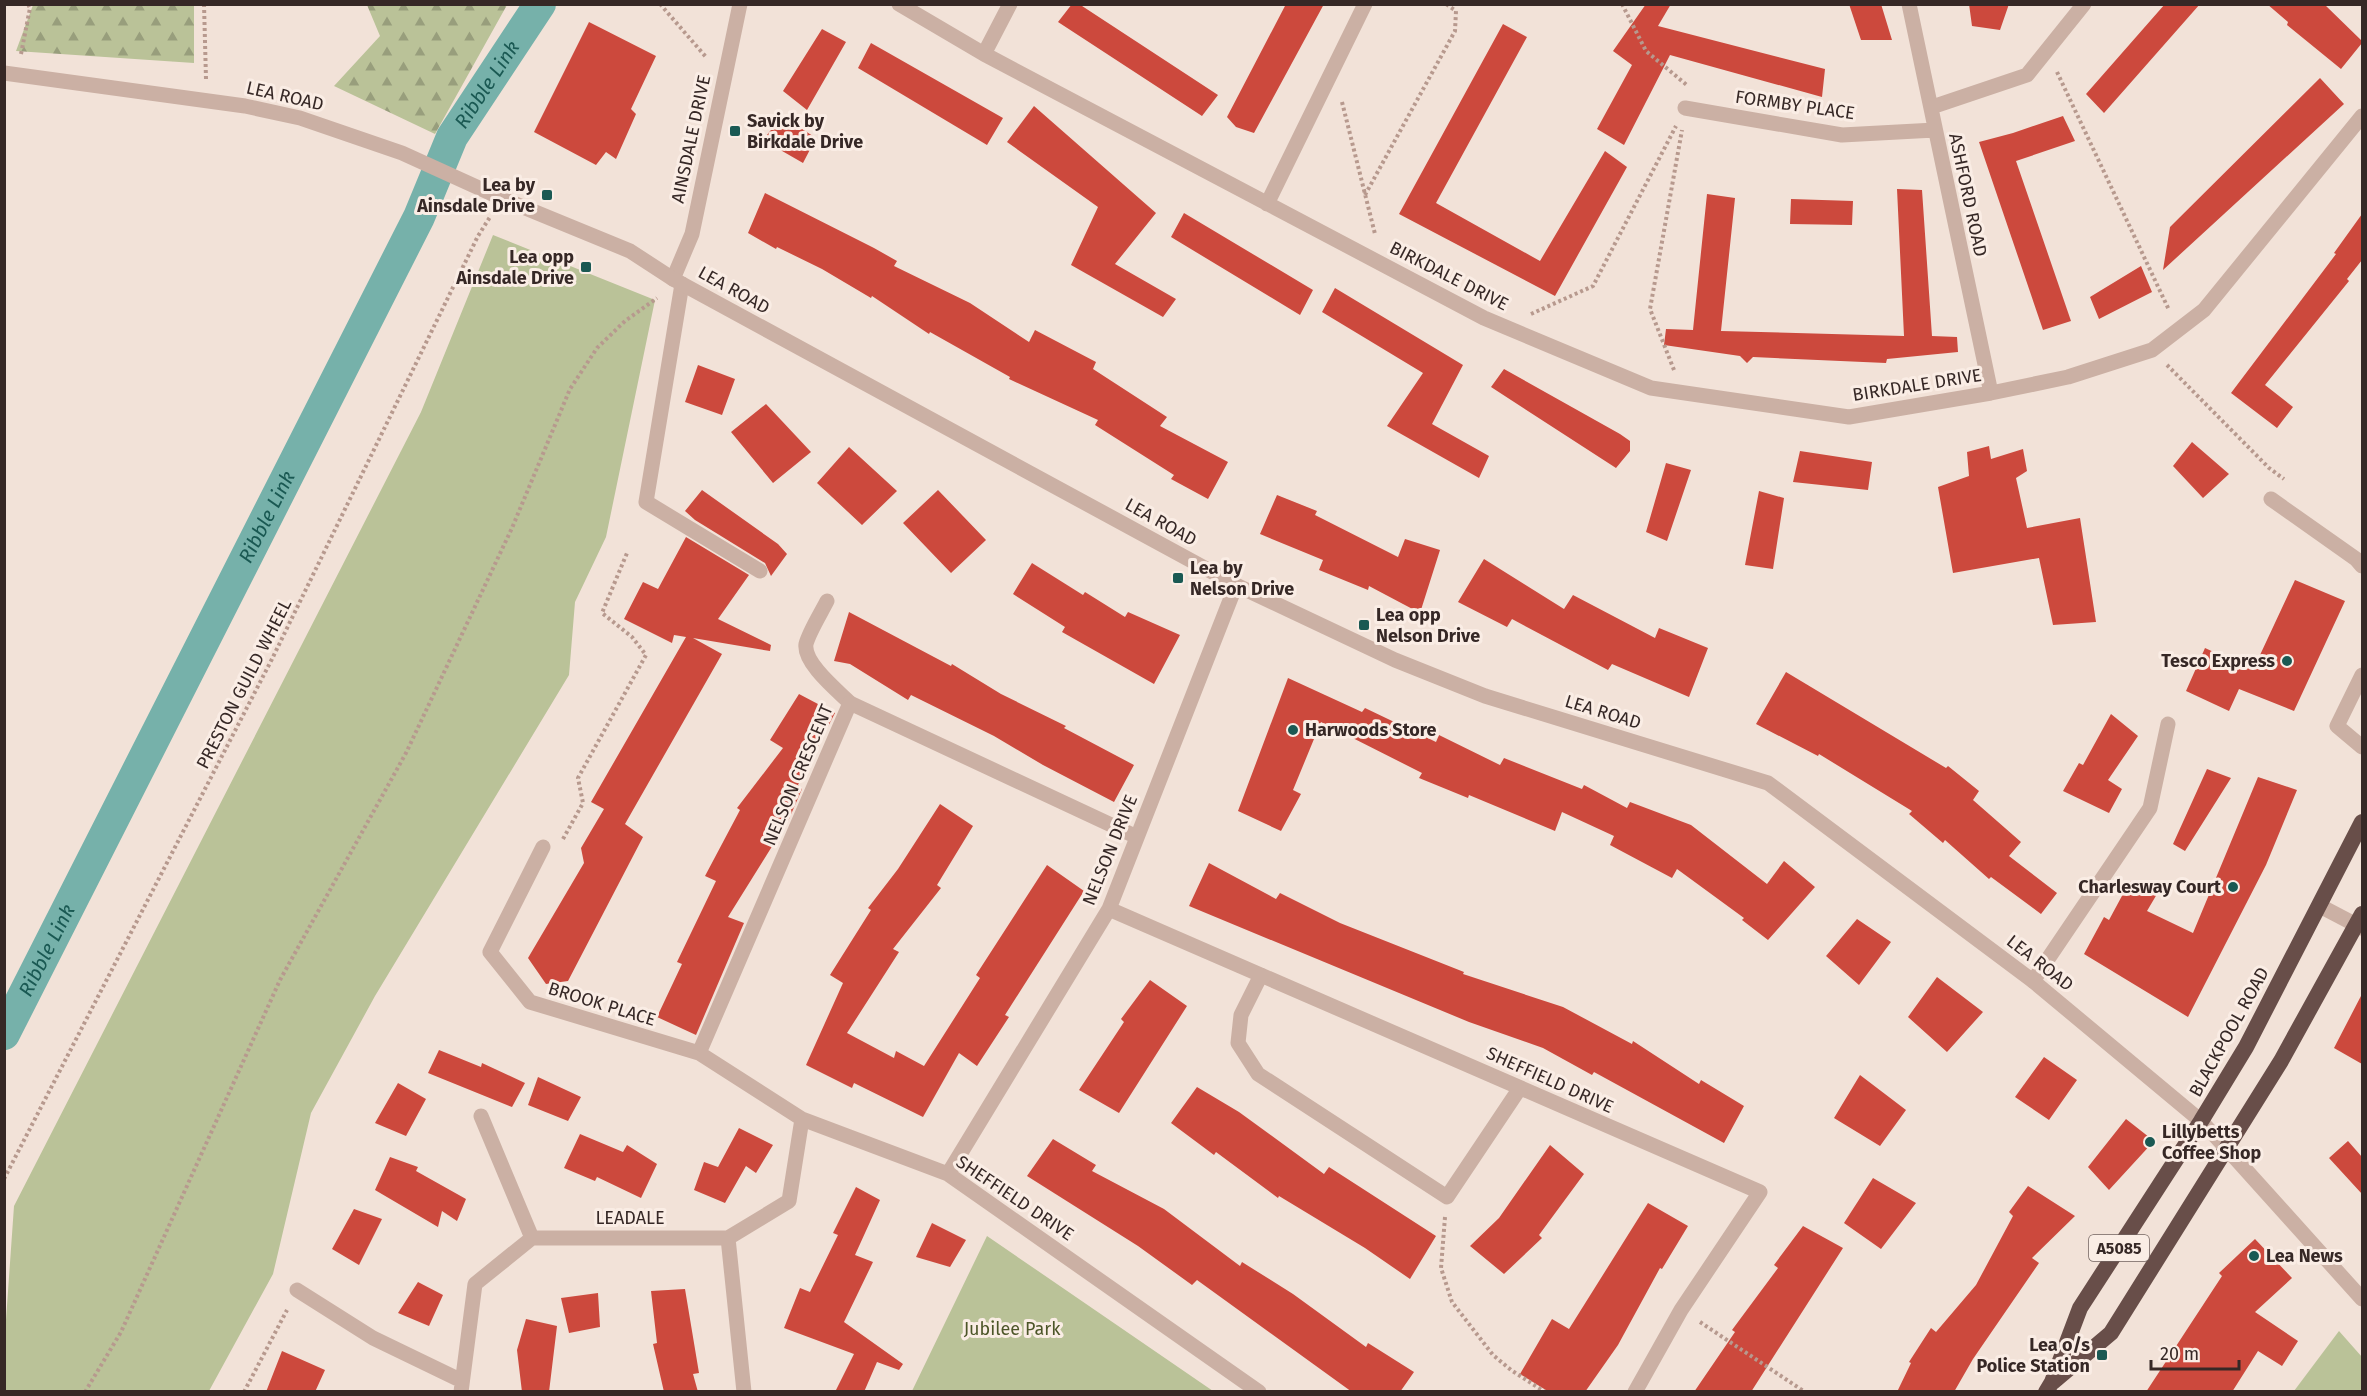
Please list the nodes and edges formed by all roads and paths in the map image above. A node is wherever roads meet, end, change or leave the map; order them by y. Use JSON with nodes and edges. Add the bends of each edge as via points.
{"nodes":[{"id":1,"x":28,"y":4,"type":"edge"},
{"id":2,"x":204,"y":4,"type":"edge"},
{"id":3,"x":660,"y":4,"type":"edge"},
{"id":4,"x":740,"y":4,"type":"edge"},
{"id":5,"x":899,"y":4,"type":"edge"},
{"id":6,"x":1010,"y":4,"type":"edge"},
{"id":7,"x":1365,"y":4,"type":"edge"},
{"id":8,"x":1446,"y":4,"type":"edge"},
{"id":9,"x":1622,"y":4,"type":"edge"},
{"id":10,"x":1909,"y":4,"type":"edge"},
{"id":11,"x":2084,"y":4,"type":"edge"},
{"id":12,"x":2046,"y":51,"type":"junction"},
{"id":13,"x":984,"y":54,"type":"junction"},
{"id":14,"x":1334,"y":68,"type":"junction"},
{"id":15,"x":725,"y":73,"type":"junction"},
{"id":16,"x":11,"y":74,"type":"edge"},
{"id":17,"x":207,"y":101,"type":"junction"},
{"id":18,"x":1932,"y":107,"type":"junction"},
{"id":19,"x":1685,"y":108,"type":"junction"},
{"id":20,"x":2362,"y":116,"type":"edge"},
{"id":21,"x":1935,"y":130,"type":"junction"},
{"id":22,"x":1365,"y":195,"type":"junction"},
{"id":23,"x":501,"y":198,"type":"junction"},
{"id":24,"x":1267,"y":204,"type":"junction"},
{"id":25,"x":1383,"y":264,"type":"junction"},
{"id":26,"x":677,"y":282,"type":"junction"},
{"id":27,"x":1505,"y":327,"type":"junction"},
{"id":28,"x":2179,"y":329,"type":"junction"},
{"id":29,"x":2152,"y":350,"type":"junction"},
{"id":30,"x":1683,"y":393,"type":"junction"},
{"id":31,"x":1991,"y":393,"type":"junction"},
{"id":32,"x":2288,"y":481,"type":"dead end"},
{"id":33,"x":2271,"y":499,"type":"dead end"},
{"id":34,"x":627,"y":553,"type":"dead end"},
{"id":35,"x":2362,"y":566,"type":"edge"},
{"id":36,"x":760,"y":571,"type":"dead end"},
{"id":37,"x":1236,"y":585,"type":"junction"},
{"id":38,"x":827,"y":601,"type":"dead end"},
{"id":39,"x":2362,"y":675,"type":"edge"},
{"id":40,"x":850,"y":703,"type":"junction"},
{"id":41,"x":2168,"y":724,"type":"dead end"},
{"id":42,"x":2362,"y":747,"type":"edge"},
{"id":43,"x":2362,"y":822,"type":"edge"},
{"id":44,"x":1137,"y":837,"type":"junction"},
{"id":45,"x":543,"y":847,"type":"joint"},
{"id":46,"x":2320,"y":906,"type":"junction"},
{"id":47,"x":1109,"y":909,"type":"junction"},
{"id":48,"x":2361,"y":922,"type":"edge"},
{"id":49,"x":1261,"y":975,"type":"junction"},
{"id":50,"x":2033,"y":981,"type":"junction"},
{"id":51,"x":699,"y":1053,"type":"junction"},
{"id":52,"x":1520,"y":1088,"type":"junction"},
{"id":53,"x":481,"y":1116,"type":"dead end"},
{"id":54,"x":802,"y":1119,"type":"junction"},
{"id":55,"x":2201,"y":1121,"type":"junction"},
{"id":56,"x":2227,"y":1149,"type":"junction"},
{"id":57,"x":948,"y":1174,"type":"junction"},
{"id":58,"x":4,"y":1179,"type":"edge"},
{"id":59,"x":1447,"y":1197,"type":"junction"},
{"id":60,"x":532,"y":1238,"type":"junction"},
{"id":61,"x":728,"y":1238,"type":"junction"},
{"id":62,"x":297,"y":1290,"type":"joint"},
{"id":63,"x":2362,"y":1299,"type":"edge"},
{"id":64,"x":1681,"y":1310,"type":"junction"},
{"id":65,"x":461,"y":1386,"type":"edge"},
{"id":66,"x":2049,"y":1387,"type":"edge"},
{"id":67,"x":86,"y":1392,"type":"edge"},
{"id":68,"x":244,"y":1392,"type":"edge"},
{"id":69,"x":744,"y":1392,"type":"edge"},
{"id":70,"x":1259,"y":1392,"type":"edge"},
{"id":71,"x":1545,"y":1392,"type":"edge"},
{"id":72,"x":1635,"y":1392,"type":"edge"},
{"id":73,"x":1805,"y":1392,"type":"edge"}],
"edges":[{"from":1,"to":16,"type":"path"},
{"from":2,"to":17,"type":"path"},
{"from":3,"to":15,"type":"path","via":[[715,67]]},
{"from":4,"to":15,"type":"street","name":"AINSDALE DRIVE"},
{"from":5,"to":13,"type":"street","name":"BIRKDALE DRIVE"},
{"from":6,"to":13,"type":"street"},
{"from":7,"to":14,"type":"street"},
{"from":8,"to":22,"type":"path","via":[[1456,11],[1455,31]]},
{"from":9,"to":19,"type":"path","via":[[1646,51],[1689,87]]},
{"from":10,"to":18,"type":"street","name":"ASHFORD ROAD"},
{"from":11,"to":12,"type":"street"},
{"from":12,"to":18,"type":"street","via":[[2027,75]]},
{"from":12,"to":28,"type":"path"},
{"from":13,"to":24,"type":"street","name":"BIRKDALE DRIVE"},
{"from":14,"to":22,"type":"path"},
{"from":14,"to":24,"type":"street"},
{"from":15,"to":26,"type":"street","name":"AINSDALE DRIVE","via":[[692,234]]},
{"from":16,"to":17,"type":"street","name":"LEA ROAD"},
{"from":17,"to":23,"type":"street","name":"LEA ROAD","via":[[300,118],[402,153]]},
{"from":18,"to":21,"type":"street","name":"ASHFORD ROAD"},
{"from":19,"to":21,"type":"street","name":"FORMBY PLACE","via":[[1842,135]]},
{"from":19,"to":27,"type":"path","via":[[1593,286]]},
{"from":19,"to":30,"type":"path","via":[[1650,309]]},
{"from":20,"to":28,"type":"street","name":"BIRKDALE DRIVE","via":[[2204,310]]},
{"from":21,"to":31,"type":"street","name":"ASHFORD ROAD"},
{"from":22,"to":25,"type":"path"},
{"from":23,"to":26,"type":"street","name":"LEA ROAD","via":[[630,251]]},
{"from":23,"to":58,"type":"path","name":"PRESTON GUILD WHEEL","via":[[478,236],[272,659]]},
{"from":24,"to":25,"type":"street","name":"BIRKDALE DRIVE"},
{"from":25,"to":27,"type":"street","name":"BIRKDALE DRIVE"},
{"from":26,"to":36,"type":"street","name":"AINSDALE DRIVE","via":[[646,502]]},
{"from":26,"to":37,"type":"street","name":"LEA ROAD"},
{"from":26,"to":67,"type":"path","via":[[625,321],[597,348],[570,389],[512,528],[406,753],[280,980],[121,1332]]},
{"from":27,"to":30,"type":"street","name":"BIRKDALE DRIVE","via":[[1652,388]]},
{"from":28,"to":29,"type":"street","name":"BIRKDALE DRIVE"},
{"from":29,"to":31,"type":"street","name":"BIRKDALE DRIVE","via":[[2068,377]]},
{"from":29,"to":32,"type":"path","via":[[2269,468]]},
{"from":30,"to":31,"type":"street","name":"BIRKDALE DRIVE","via":[[1849,417]]},
{"from":33,"to":35,"type":"street"},
{"from":34,"to":45,"type":"path","via":[[602,613],[632,637],[646,656],[578,778],[583,803],[556,852]]},
{"from":37,"to":44,"type":"street","name":"NELSON DRIVE"},
{"from":37,"to":50,"type":"street","name":"LEA ROAD","via":[[1395,660],[1485,696],[1768,783]]},
{"from":38,"to":40,"type":"street","via":[[806,645],[808,656],[819,673]]},
{"from":39,"to":42,"type":"street","via":[[2337,726]]},
{"from":40,"to":44,"type":"street","name":"NELSON CRESCENT"},
{"from":40,"to":51,"type":"street","name":"NELSON CRESCENT"},
{"from":41,"to":50,"type":"street","via":[[2150,808]]},
{"from":43,"to":46,"type":"highway","name":"BLACKPOOL ROAD","number":"A5085"},
{"from":44,"to":47,"type":"street","name":"NELSON DRIVE"},
{"from":45,"to":51,"type":"street","name":"BROOK PLACE","via":[[490,952],[530,1002]]},
{"from":46,"to":48,"type":"street"},
{"from":46,"to":55,"type":"highway","name":"BLACKPOOL ROAD","number":"A5085","via":[[2246,1047]]},
{"from":47,"to":49,"type":"street","name":"SHEFFIELD DRIVE"},
{"from":47,"to":57,"type":"street","name":"NELSON DRIVE"},
{"from":48,"to":56,"type":"highway","name":"BLACKPOOL ROAD","number":"A5085"},
{"from":49,"to":52,"type":"street","name":"SHEFFIELD DRIVE"},
{"from":49,"to":59,"type":"street","via":[[1241,1015],[1238,1043],[1258,1074]]},
{"from":50,"to":55,"type":"street","name":"LEA ROAD"},
{"from":51,"to":54,"type":"street","name":"SHEFFIELD DRIVE"},
{"from":52,"to":59,"type":"street"},
{"from":52,"to":64,"type":"street","name":"SHEFFIELD DRIVE","via":[[1760,1192]]},
{"from":53,"to":60,"type":"street"},
{"from":54,"to":57,"type":"street","name":"SHEFFIELD DRIVE"},
{"from":54,"to":61,"type":"street","via":[[789,1201]]},
{"from":55,"to":56,"type":"street","name":"LEA ROAD"},
{"from":55,"to":66,"type":"highway","name":"BLACKPOOL ROAD","number":"A5085","via":[[2080,1308]]},
{"from":56,"to":63,"type":"street","name":"LEA ROAD"},
{"from":56,"to":66,"type":"highway","name":"BLACKPOOL ROAD","number":"A5085","via":[[2110,1333]]},
{"from":57,"to":70,"type":"street","name":"SHEFFIELD DRIVE"},
{"from":59,"to":71,"type":"path","via":[[1441,1268],[1452,1302],[1493,1355]]},
{"from":60,"to":61,"type":"street","name":"LEADALE"},
{"from":60,"to":65,"type":"street","via":[[475,1284]]},
{"from":61,"to":69,"type":"street"},
{"from":62,"to":65,"type":"street","via":[[373,1338]]},
{"from":62,"to":68,"type":"path"},
{"from":64,"to":72,"type":"street","name":"SHEFFIELD DRIVE"},
{"from":64,"to":73,"type":"path"}]}
